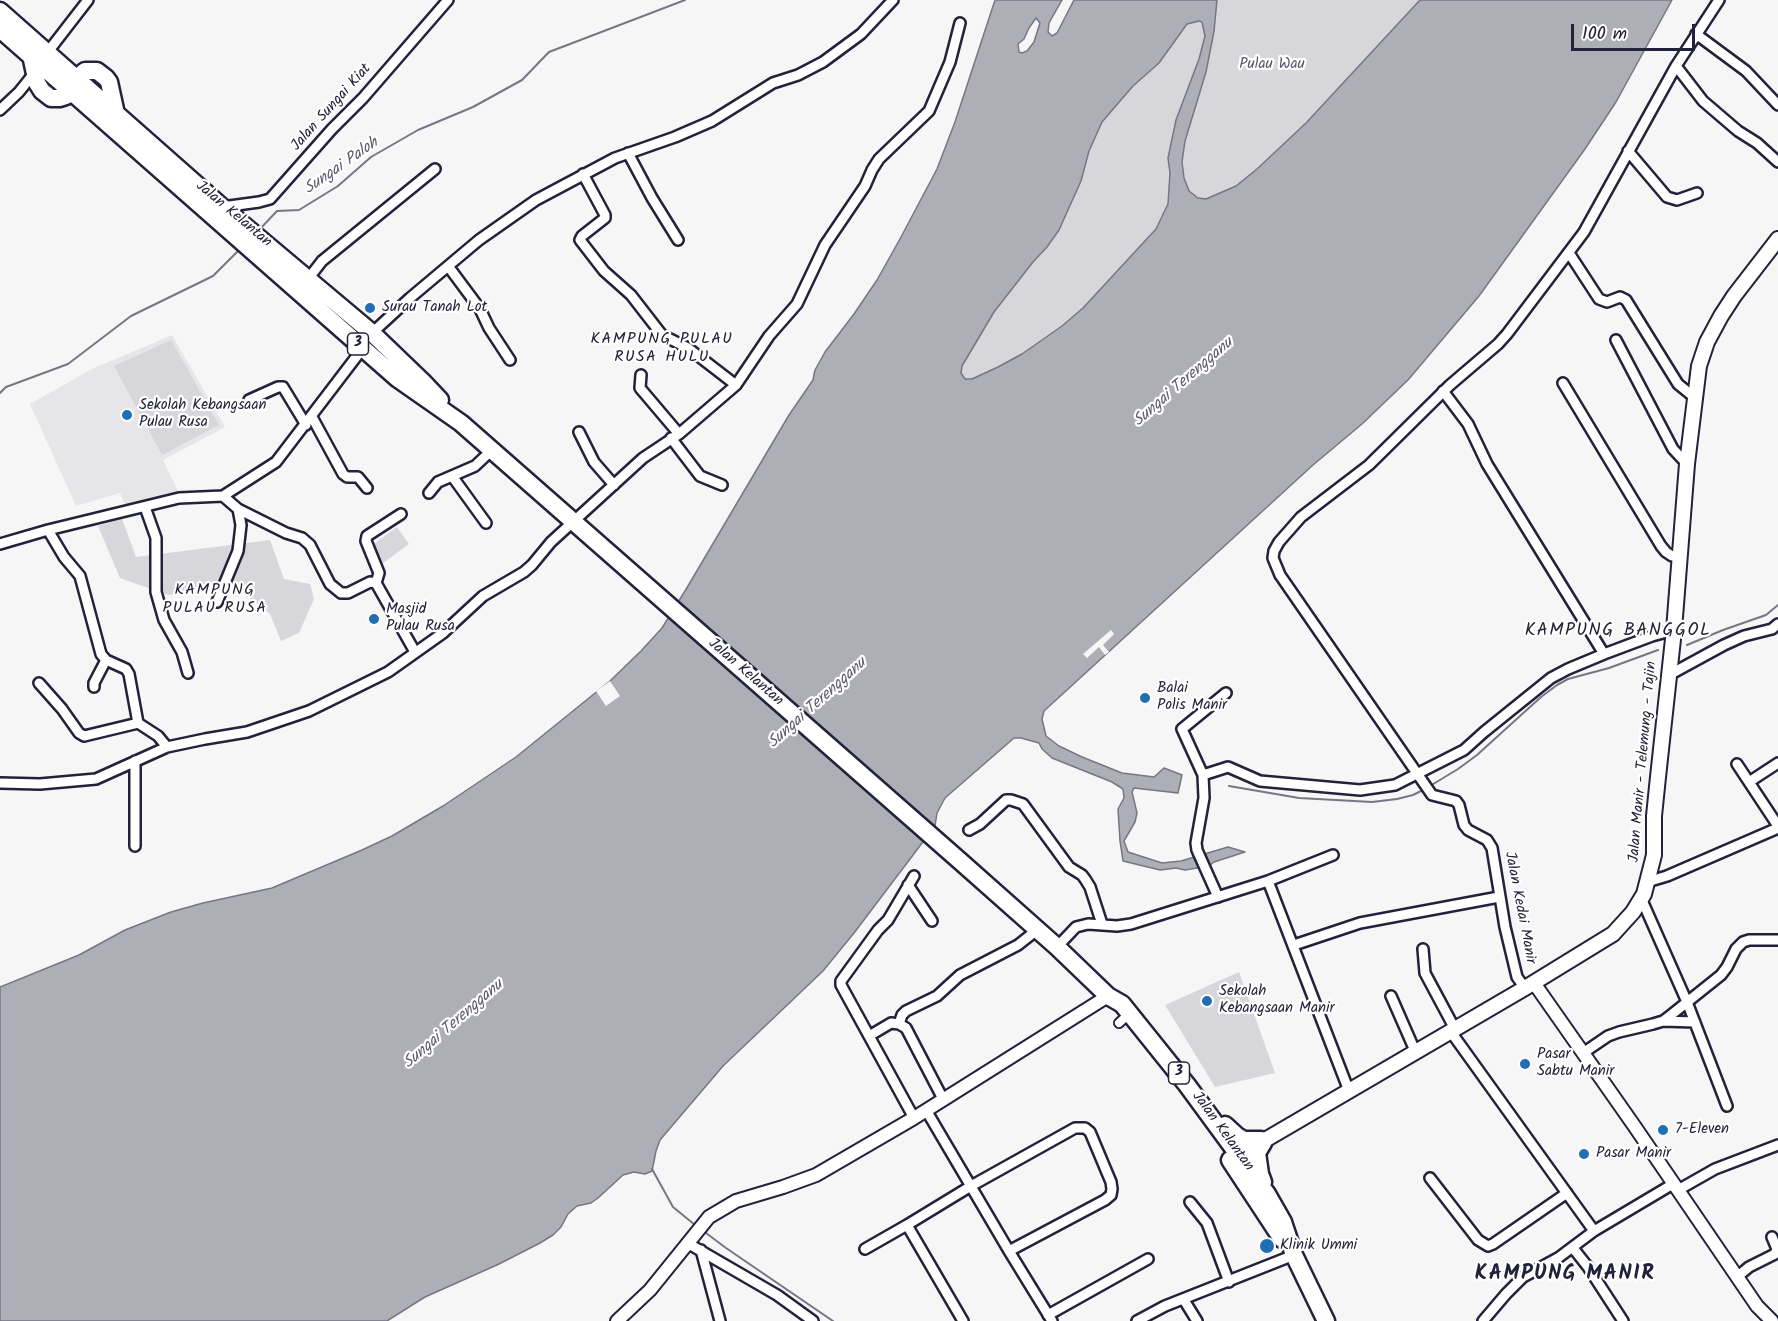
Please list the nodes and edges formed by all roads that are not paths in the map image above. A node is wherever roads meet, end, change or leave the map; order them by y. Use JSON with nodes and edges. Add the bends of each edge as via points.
{"nodes":[{"id":1,"x":88,"y":0,"type":"edge"},
{"id":2,"x":448,"y":0,"type":"edge"},
{"id":3,"x":893,"y":0,"type":"edge"},
{"id":4,"x":1719,"y":0,"type":"edge"},
{"id":5,"x":0,"y":11,"type":"edge"},
{"id":6,"x":0,"y":16,"type":"edge"},
{"id":7,"x":960,"y":23,"type":"dead end"},
{"id":8,"x":0,"y":29,"type":"edge"},
{"id":9,"x":1696,"y":34,"type":"junction"},
{"id":10,"x":39,"y":54,"type":"junction"},
{"id":11,"x":1676,"y":66,"type":"junction"},
{"id":12,"x":35,"y":72,"type":"junction"},
{"id":13,"x":73,"y":85,"type":"junction"},
{"id":14,"x":42,"y":91,"type":"junction"},
{"id":15,"x":19,"y":92,"type":"junction"},
{"id":16,"x":1778,"y":105,"type":"edge"},
{"id":17,"x":0,"y":110,"type":"edge"},
{"id":18,"x":1628,"y":151,"type":"junction"},
{"id":19,"x":628,"y":153,"type":"junction"},
{"id":20,"x":1778,"y":162,"type":"edge"},
{"id":21,"x":435,"y":169,"type":"dead end"},
{"id":22,"x":583,"y":174,"type":"junction"},
{"id":23,"x":1697,"y":193,"type":"dead end"},
{"id":24,"x":226,"y":216,"type":"junction"},
{"id":25,"x":1778,"y":239,"type":"edge"},
{"id":26,"x":678,"y":240,"type":"dead end"},
{"id":27,"x":266,"y":253,"type":"junction"},
{"id":28,"x":1569,"y":253,"type":"junction"},
{"id":29,"x":448,"y":266,"type":"junction"},
{"id":30,"x":308,"y":279,"type":"junction"},
{"id":31,"x":370,"y":331,"type":"junction"},
{"id":32,"x":1616,"y":340,"type":"dead end"},
{"id":33,"x":363,"y":348,"type":"junction"},
{"id":34,"x":510,"y":360,"type":"dead end"},
{"id":35,"x":641,"y":375,"type":"dead end"},
{"id":36,"x":398,"y":379,"type":"junction"},
{"id":37,"x":1563,"y":382,"type":"dead end"},
{"id":38,"x":736,"y":385,"type":"junction"},
{"id":39,"x":1443,"y":392,"type":"junction"},
{"id":40,"x":1694,"y":397,"type":"junction"},
{"id":41,"x":249,"y":400,"type":"dead end"},
{"id":42,"x":309,"y":421,"type":"junction"},
{"id":43,"x":461,"y":423,"type":"junction"},
{"id":44,"x":579,"y":432,"type":"dead end"},
{"id":45,"x":675,"y":436,"type":"junction"},
{"id":46,"x":492,"y":450,"type":"junction"},
{"id":47,"x":1687,"y":464,"type":"junction"},
{"id":48,"x":452,"y":476,"type":"junction"},
{"id":49,"x":614,"y":485,"type":"junction"},
{"id":50,"x":722,"y":485,"type":"dead end"},
{"id":51,"x":367,"y":488,"type":"dead end"},
{"id":52,"x":429,"y":493,"type":"dead end"},
{"id":53,"x":223,"y":496,"type":"junction"},
{"id":54,"x":145,"y":507,"type":"junction"},
{"id":55,"x":238,"y":509,"type":"junction"},
{"id":56,"x":401,"y":514,"type":"dead end"},
{"id":57,"x":573,"y":522,"type":"junction"},
{"id":58,"x":486,"y":523,"type":"dead end"},
{"id":59,"x":48,"y":530,"type":"junction"},
{"id":60,"x":0,"y":544,"type":"edge"},
{"id":61,"x":1680,"y":558,"type":"junction"},
{"id":62,"x":376,"y":583,"type":"junction"},
{"id":63,"x":217,"y":603,"type":"dead end"},
{"id":64,"x":1778,"y":624,"type":"edge"},
{"id":65,"x":1674,"y":630,"type":"junction"},
{"id":66,"x":415,"y":652,"type":"junction"},
{"id":67,"x":1604,"y":654,"type":"junction"},
{"id":68,"x":106,"y":660,"type":"junction"},
{"id":69,"x":188,"y":673,"type":"dead end"},
{"id":70,"x":1669,"y":675,"type":"junction"},
{"id":71,"x":39,"y":683,"type":"dead end"},
{"id":72,"x":94,"y":687,"type":"dead end"},
{"id":73,"x":1226,"y":693,"type":"dead end"},
{"id":74,"x":138,"y":723,"type":"junction"},
{"id":75,"x":167,"y":747,"type":"junction"},
{"id":76,"x":135,"y":761,"type":"junction"},
{"id":77,"x":1778,"y":763,"type":"edge"},
{"id":78,"x":1737,"y":764,"type":"dead end"},
{"id":79,"x":1203,"y":775,"type":"junction"},
{"id":80,"x":1420,"y":776,"type":"junction"},
{"id":81,"x":1749,"y":782,"type":"junction"},
{"id":82,"x":0,"y":783,"type":"edge"},
{"id":83,"x":1778,"y":827,"type":"edge"},
{"id":84,"x":969,"y":830,"type":"dead end"},
{"id":85,"x":135,"y":846,"type":"dead end"},
{"id":86,"x":1333,"y":855,"type":"dead end"},
{"id":87,"x":1269,"y":881,"type":"junction"},
{"id":88,"x":1647,"y":882,"type":"junction"},
{"id":89,"x":1218,"y":897,"type":"junction"},
{"id":90,"x":1499,"y":897,"type":"junction"},
{"id":91,"x":1641,"y":898,"type":"junction"},
{"id":92,"x":932,"y":921,"type":"dead end"},
{"id":93,"x":1102,"y":924,"type":"junction"},
{"id":94,"x":1037,"y":930,"type":"junction"},
{"id":95,"x":1778,"y":940,"type":"edge"},
{"id":96,"x":1294,"y":945,"type":"junction"},
{"id":97,"x":1057,"y":947,"type":"junction"},
{"id":98,"x":1423,"y":949,"type":"dead end"},
{"id":99,"x":1529,"y":986,"type":"junction"},
{"id":100,"x":1108,"y":996,"type":"junction"},
{"id":101,"x":1391,"y":996,"type":"dead end"},
{"id":102,"x":1687,"y":1002,"type":"junction"},
{"id":103,"x":1127,"y":1016,"type":"junction"},
{"id":104,"x":1663,"y":1021,"type":"junction"},
{"id":105,"x":1695,"y":1022,"type":"junction"},
{"id":106,"x":899,"y":1023,"type":"junction"},
{"id":107,"x":1453,"y":1030,"type":"junction"},
{"id":108,"x":869,"y":1036,"type":"junction"},
{"id":109,"x":1416,"y":1053,"type":"junction"},
{"id":110,"x":1583,"y":1053,"type":"junction"},
{"id":111,"x":1188,"y":1085,"type":"junction"},
{"id":112,"x":1349,"y":1091,"type":"junction"},
{"id":113,"x":943,"y":1100,"type":"junction"},
{"id":114,"x":1727,"y":1106,"type":"dead end"},
{"id":115,"x":926,"y":1110,"type":"junction"},
{"id":116,"x":914,"y":1118,"type":"junction"},
{"id":117,"x":1263,"y":1141,"type":"junction"},
{"id":118,"x":1778,"y":1145,"type":"edge"},
{"id":119,"x":1235,"y":1158,"type":"junction"},
{"id":120,"x":1430,"y":1178,"type":"dead end"},
{"id":121,"x":971,"y":1186,"type":"junction"},
{"id":122,"x":1675,"y":1187,"type":"junction"},
{"id":123,"x":1567,"y":1193,"type":"junction"},
{"id":124,"x":1267,"y":1194,"type":"junction"},
{"id":125,"x":1190,"y":1202,"type":"dead end"},
{"id":126,"x":907,"y":1225,"type":"junction"},
{"id":127,"x":1594,"y":1231,"type":"junction"},
{"id":128,"x":1772,"y":1236,"type":"dead end"},
{"id":129,"x":691,"y":1241,"type":"junction"},
{"id":130,"x":1573,"y":1248,"type":"junction"},
{"id":131,"x":701,"y":1250,"type":"junction"},
{"id":132,"x":865,"y":1250,"type":"dead end"},
{"id":133,"x":1009,"y":1251,"type":"junction"},
{"id":134,"x":1294,"y":1255,"type":"junction"},
{"id":135,"x":1148,"y":1259,"type":"dead end"},
{"id":136,"x":1737,"y":1277,"type":"junction"},
{"id":137,"x":1229,"y":1282,"type":"junction"},
{"id":138,"x":1185,"y":1300,"type":"junction"},
{"id":139,"x":1757,"y":1306,"type":"junction"},
{"id":140,"x":803,"y":1313,"type":"junction"},
{"id":141,"x":1050,"y":1318,"type":"edge"},
{"id":142,"x":617,"y":1321,"type":"edge"},
{"id":143,"x":720,"y":1321,"type":"edge"},
{"id":144,"x":796,"y":1321,"type":"edge"},
{"id":145,"x":813,"y":1321,"type":"edge"},
{"id":146,"x":963,"y":1321,"type":"edge"},
{"id":147,"x":1137,"y":1321,"type":"edge"},
{"id":148,"x":1197,"y":1321,"type":"edge"},
{"id":149,"x":1326,"y":1321,"type":"edge"},
{"id":150,"x":1484,"y":1321,"type":"edge"},
{"id":151,"x":1623,"y":1321,"type":"edge"},
{"id":152,"x":1762,"y":1321,"type":"edge"},
{"id":153,"x":1772,"y":1321,"type":"edge"}],
"edges":[{"from":1,"to":10,"type":"street"},
{"from":2,"to":24,"type":"street","name":"Jalan Sungai Kiat","via":[[270,199]]},
{"from":3,"to":19,"type":"street","via":[[861,34],[823,62],[773,83],[712,121]]},
{"from":4,"to":9,"type":"street"},
{"from":5,"to":10,"type":"highway","name":"Jalan Kelantan","number":"3"},
{"from":6,"to":13,"type":"highway"},
{"from":7,"to":38,"type":"street","via":[[950,62],[929,111],[879,159],[866,186],[825,245],[797,304],[768,336]]},
{"from":8,"to":10,"type":"highway","name":"Jalan Kelantan","number":"3"},
{"from":9,"to":11,"type":"street"},
{"from":9,"to":16,"type":"street","via":[[1746,71]]},
{"from":10,"to":12,"type":"highway"},
{"from":10,"to":13,"type":"highway","name":"Jalan Kelantan","number":"3"},
{"from":11,"to":18,"type":"street"},
{"from":11,"to":20,"type":"street","via":[[1703,101]]},
{"from":12,"to":14,"type":"highway"},
{"from":12,"to":15,"type":"street"},
{"from":13,"to":14,"type":"highway","via":[[60,98],[51,98]]},
{"from":13,"to":24,"type":"highway","name":"Jalan Kelantan","number":"3","via":[[116,114]]},
{"from":13,"to":24,"type":"highway","name":"Jalan Kelantan","number":"3","via":[[127,141]]},
{"from":14,"to":15,"type":"street"},
{"from":15,"to":17,"type":"street"},
{"from":18,"to":23,"type":"street","via":[[1667,197],[1677,200]]},
{"from":18,"to":28,"type":"street"},
{"from":19,"to":22,"type":"street"},
{"from":19,"to":26,"type":"street"},
{"from":21,"to":30,"type":"street","via":[[322,261]]},
{"from":22,"to":29,"type":"street","via":[[536,200]]},
{"from":22,"to":38,"type":"street","via":[[605,218],[580,240],[604,272],[632,295],[662,335],[688,348]]},
{"from":24,"to":27,"type":"highway","name":"Jalan Kelantan","number":"3"},
{"from":25,"to":40,"type":"main road","name":"Jalan Manir - Telemung - Tajin","via":[[1734,296],[1713,331],[1699,366]]},
{"from":27,"to":30,"type":"highway","name":"Jalan Kelantan","number":"3"},
{"from":27,"to":33,"type":"highway","name":"Jalan Kelantan","number":"3"},
{"from":28,"to":39,"type":"street","via":[[1508,334]]},
{"from":28,"to":40,"type":"street","via":[[1599,299],[1626,300],[1678,384]]},
{"from":29,"to":31,"type":"street"},
{"from":29,"to":34,"type":"street","via":[[480,309]]},
{"from":30,"to":31,"type":"highway","name":"Jalan Kelantan","number":"3"},
{"from":31,"to":36,"type":"highway","via":[[407,372],[406,379]]},
{"from":31,"to":43,"type":"highway","name":"Jalan Kelantan","number":"3"},
{"from":32,"to":47,"type":"street","via":[[1673,449]]},
{"from":33,"to":36,"type":"highway","name":"Jalan Kelantan","number":"3"},
{"from":33,"to":42,"type":"street"},
{"from":35,"to":45,"type":"street","via":[[640,388]]},
{"from":36,"to":43,"type":"highway","name":"Jalan Kelantan","number":"3"},
{"from":37,"to":61,"type":"street","via":[[1661,546]]},
{"from":38,"to":45,"type":"street"},
{"from":39,"to":67,"type":"street","via":[[1468,424],[1487,464]]},
{"from":39,"to":80,"type":"street","via":[[1369,465],[1293,524],[1273,558],[1280,575]]},
{"from":40,"to":47,"type":"main road","name":"Jalan Manir - Telemung - Tajin"},
{"from":41,"to":42,"type":"street","via":[[283,387]]},
{"from":42,"to":51,"type":"street","via":[[343,474],[358,477]]},
{"from":42,"to":53,"type":"street","via":[[276,462]]},
{"from":43,"to":46,"type":"highway","name":"Jalan Kelantan","number":"3"},
{"from":44,"to":49,"type":"street","via":[[594,462]]},
{"from":45,"to":49,"type":"street"},
{"from":45,"to":50,"type":"street","via":[[700,476]]},
{"from":46,"to":48,"type":"street","via":[[475,465]]},
{"from":46,"to":57,"type":"highway","name":"Jalan Kelantan","number":"3"},
{"from":47,"to":61,"type":"main road","name":"Jalan Manir - Telemung - Tajin"},
{"from":48,"to":52,"type":"street","via":[[438,482]]},
{"from":48,"to":58,"type":"street"},
{"from":49,"to":57,"type":"street"},
{"from":53,"to":54,"type":"street","via":[[179,498]]},
{"from":53,"to":55,"type":"street"},
{"from":54,"to":59,"type":"street"},
{"from":54,"to":69,"type":"street","via":[[156,538],[156,592]]},
{"from":55,"to":62,"type":"street","via":[[302,538],[310,545],[330,584],[341,593]]},
{"from":55,"to":63,"type":"street","via":[[238,551]]},
{"from":56,"to":62,"type":"street","via":[[367,536],[379,573]]},
{"from":57,"to":66,"type":"street","via":[[524,572],[483,596],[443,633]]},
{"from":57,"to":94,"type":"highway","name":"Jalan Kelantan","number":"3"},
{"from":59,"to":60,"type":"street"},
{"from":59,"to":68,"type":"street","via":[[80,576],[101,654]]},
{"from":61,"to":65,"type":"main road","name":"Jalan Manir - Telemung - Tajin"},
{"from":62,"to":66,"type":"street"},
{"from":64,"to":70,"type":"street","via":[[1724,645]]},
{"from":65,"to":67,"type":"street"},
{"from":65,"to":70,"type":"main road","name":"Jalan Manir - Telemung - Tajin"},
{"from":66,"to":75,"type":"street","via":[[379,678],[309,711],[247,732]]},
{"from":67,"to":80,"type":"street","via":[[1551,678],[1464,750]]},
{"from":68,"to":72,"type":"street"},
{"from":68,"to":74,"type":"street","via":[[129,674]]},
{"from":70,"to":88,"type":"main road","name":"Jalan Manir - Telemung - Tajin","via":[[1654,816],[1654,855]]},
{"from":71,"to":74,"type":"street","via":[[84,736]]},
{"from":73,"to":79,"type":"street","via":[[1182,729]]},
{"from":74,"to":75,"type":"street"},
{"from":75,"to":76,"type":"street"},
{"from":76,"to":82,"type":"street","via":[[96,778],[40,784]]},
{"from":76,"to":85,"type":"street"},
{"from":77,"to":81,"type":"street"},
{"from":78,"to":81,"type":"street"},
{"from":79,"to":80,"type":"street","via":[[1228,766],[1260,781],[1360,790],[1395,785]]},
{"from":79,"to":89,"type":"street","via":[[1204,798],[1196,843]]},
{"from":80,"to":90,"type":"street","name":"Jalan Kedai Manir","via":[[1432,795],[1456,801],[1464,825],[1487,840],[1492,848]]},
{"from":81,"to":83,"type":"street"},
{"from":83,"to":88,"type":"street"},
{"from":84,"to":93,"type":"street","via":[[1006,800],[1023,804],[1069,867],[1085,879]]},
{"from":86,"to":87,"type":"street"},
{"from":87,"to":89,"type":"street"},
{"from":87,"to":96,"type":"street"},
{"from":88,"to":91,"type":"main road","name":"Jalan Manir - Telemung - Tajin"},
{"from":89,"to":93,"type":"street","via":[[1131,924]]},
{"from":90,"to":96,"type":"street","via":[[1360,923]]},
{"from":90,"to":99,"type":"street","name":"Jalan Kedai Manir","via":[[1517,977]]},
{"from":91,"to":99,"type":"main road","name":"Jalan Manir - Telemung - Tajin","via":[[1613,934]]},
{"from":91,"to":102,"type":"street"},
{"from":92,"to":108,"type":"street","via":[[911,880],[888,920],[842,981],[842,989]]},
{"from":93,"to":97,"type":"street","via":[[1076,927]]},
{"from":94,"to":97,"type":"highway","name":"Jalan Kelantan","number":"3"},
{"from":94,"to":106,"type":"street","via":[[1018,945],[960,975],[937,996],[906,1011]]},
{"from":95,"to":102,"type":"street","via":[[1739,944],[1725,970]]},
{"from":96,"to":112,"type":"street"},
{"from":97,"to":100,"type":"highway","name":"Jalan Kelantan","number":"3"},
{"from":98,"to":107,"type":"street","via":[[1425,973]]},
{"from":99,"to":107,"type":"main road","name":"Jalan Manir - Telemung - Tajin"},
{"from":99,"to":110,"type":"street"},
{"from":100,"to":103,"type":"highway","name":"Jalan Kelantan","number":"3"},
{"from":100,"to":113,"type":"street"},
{"from":101,"to":109,"type":"street"},
{"from":102,"to":104,"type":"street"},
{"from":102,"to":105,"type":"street"},
{"from":103,"to":111,"type":"highway","name":"Jalan Kelantan","number":"3"},
{"from":103,"to":119,"type":"highway","name":"Jalan Kelantan","number":"3"},
{"from":104,"to":105,"type":"street"},
{"from":104,"to":110,"type":"street","via":[[1608,1036]]},
{"from":105,"to":114,"type":"street"},
{"from":106,"to":108,"type":"street","via":[[891,1023]]},
{"from":106,"to":113,"type":"street","via":[[910,1034]]},
{"from":107,"to":109,"type":"main road","name":"Jalan Manir - Telemung - Tajin"},
{"from":107,"to":123,"type":"street"},
{"from":108,"to":116,"type":"street"},
{"from":109,"to":112,"type":"main road","name":"Jalan Manir - Telemung - Tajin"},
{"from":110,"to":122,"type":"street"},
{"from":111,"to":117,"type":"highway","via":[[1238,1136]]},
{"from":111,"to":119,"type":"highway","name":"Jalan Kelantan","number":"3"},
{"from":112,"to":117,"type":"main road","name":"Jalan Manir - Telemung - Tajin"},
{"from":113,"to":115,"type":"street"},
{"from":115,"to":116,"type":"street"},
{"from":115,"to":121,"type":"street"},
{"from":116,"to":129,"type":"street","via":[[816,1175],[736,1201],[709,1217]]},
{"from":117,"to":119,"type":"main road","name":"Jalan Manir - Telemung - Tajin"},
{"from":117,"to":124,"type":"highway","via":[[1257,1159]]},
{"from":118,"to":122,"type":"street"},
{"from":119,"to":124,"type":"highway","name":"Jalan Kelantan","number":"3"},
{"from":119,"to":134,"type":"highway","name":"Jalan Kelantan","number":"3","via":[[1272,1226]]},
{"from":120,"to":123,"type":"street","via":[[1478,1240],[1488,1246]]},
{"from":121,"to":126,"type":"street"},
{"from":121,"to":133,"type":"street"},
{"from":121,"to":133,"type":"street","via":[[1075,1128],[1090,1132],[1111,1182],[1111,1195]]},
{"from":122,"to":127,"type":"street"},
{"from":122,"to":136,"type":"street"},
{"from":123,"to":127,"type":"street"},
{"from":124,"to":134,"type":"highway","name":"Jalan Kelantan","number":"3","via":[[1283,1222]]},
{"from":125,"to":137,"type":"street","via":[[1207,1223]]},
{"from":126,"to":132,"type":"street"},
{"from":126,"to":146,"type":"street"},
{"from":127,"to":130,"type":"street"},
{"from":128,"to":136,"type":"street","via":[[1775,1254]]},
{"from":129,"to":131,"type":"street"},
{"from":129,"to":142,"type":"street","via":[[650,1290]]},
{"from":130,"to":150,"type":"street","via":[[1523,1277]]},
{"from":130,"to":151,"type":"street"},
{"from":131,"to":140,"type":"street"},
{"from":131,"to":143,"type":"street"},
{"from":133,"to":141,"type":"street"},
{"from":134,"to":137,"type":"street"},
{"from":134,"to":149,"type":"highway","name":"Jalan Kelantan","number":"3"},
{"from":135,"to":141,"type":"street"},
{"from":136,"to":139,"type":"street"},
{"from":137,"to":138,"type":"street"},
{"from":138,"to":147,"type":"street"},
{"from":138,"to":148,"type":"street"},
{"from":139,"to":152,"type":"street"},
{"from":139,"to":153,"type":"street"},
{"from":140,"to":144,"type":"street"},
{"from":140,"to":145,"type":"street"}]}
